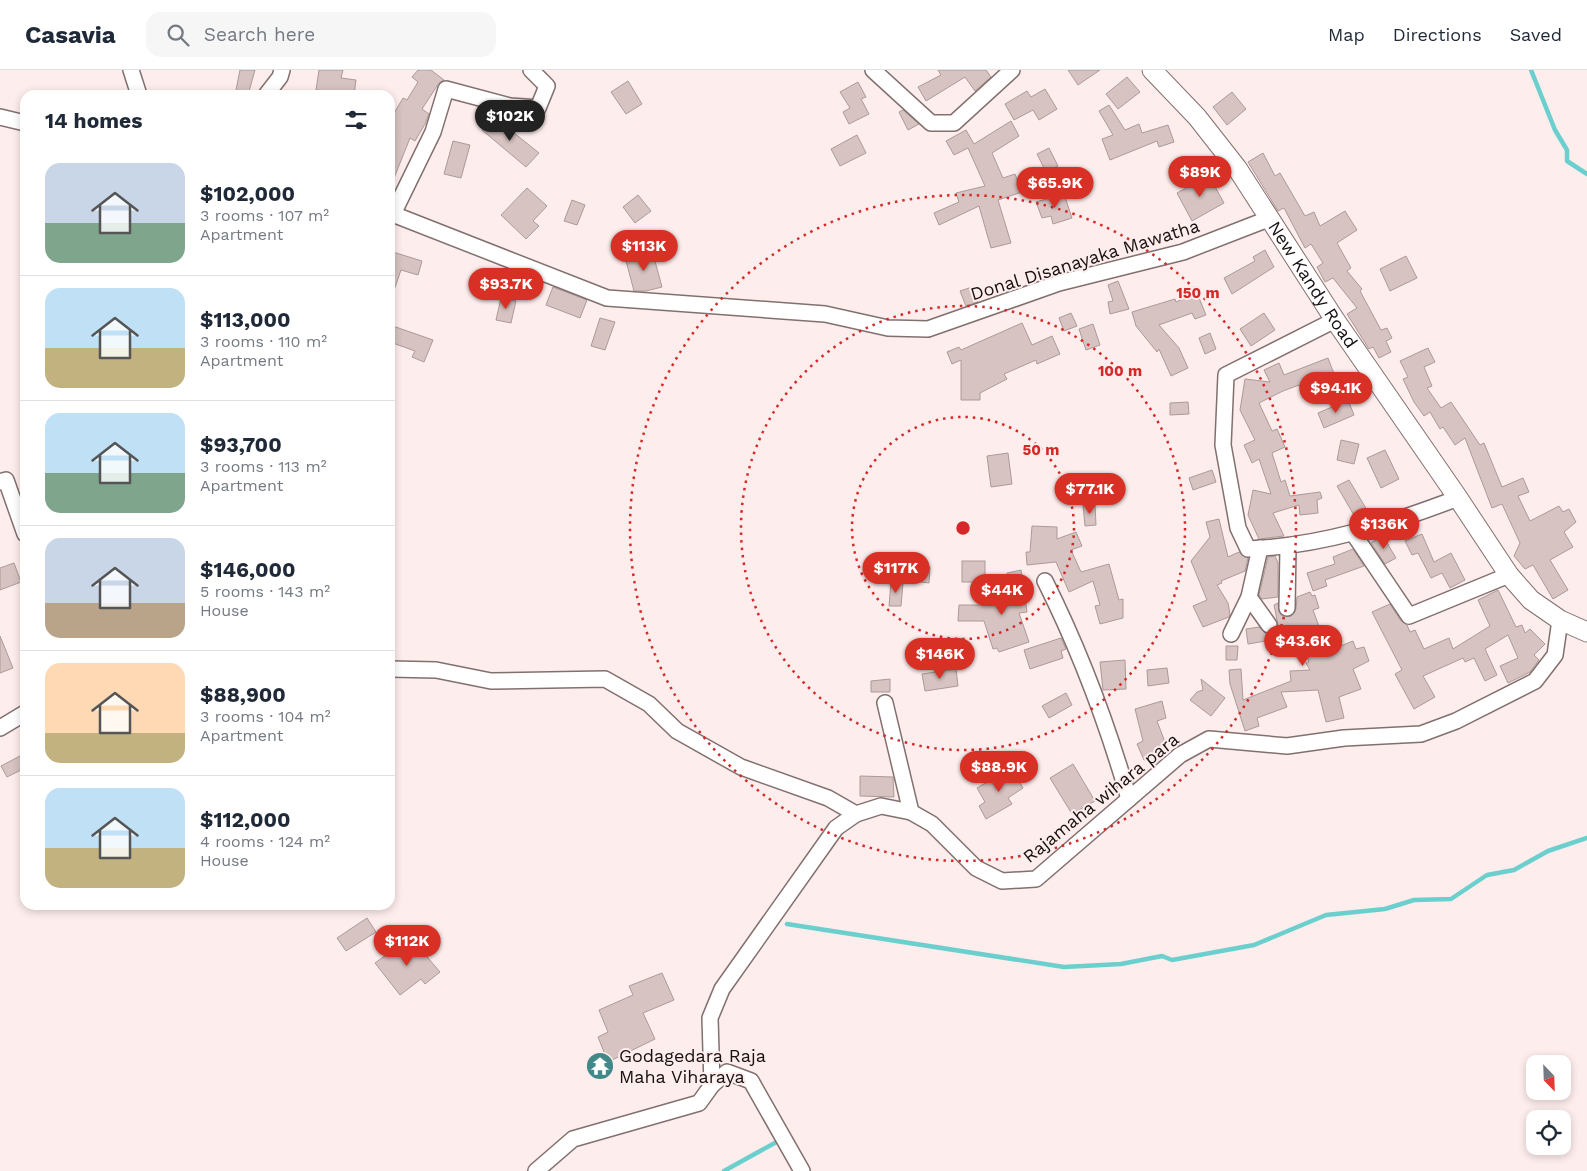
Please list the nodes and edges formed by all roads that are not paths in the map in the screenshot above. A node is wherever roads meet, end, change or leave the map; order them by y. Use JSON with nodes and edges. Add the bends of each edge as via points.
{"nodes":[{"id":1,"x":131,"y":70,"type":"edge"},
{"id":2,"x":282,"y":70,"type":"edge"},
{"id":3,"x":531,"y":70,"type":"edge"},
{"id":4,"x":873,"y":70,"type":"edge"},
{"id":5,"x":1012,"y":70,"type":"edge"},
{"id":6,"x":1152,"y":70,"type":"edge"},
{"id":7,"x":138,"y":90,"type":"edge"},
{"id":8,"x":270,"y":90,"type":"edge"},
{"id":9,"x":0,"y":117,"type":"edge"},
{"id":10,"x":20,"y":122,"type":"edge"},
{"id":11,"x":395,"y":205,"type":"edge"},
{"id":12,"x":395,"y":215,"type":"edge"},
{"id":13,"x":1268,"y":219,"type":"junction"},
{"id":14,"x":1335,"y":320,"type":"junction"},
{"id":15,"x":0,"y":482,"type":"edge"},
{"id":16,"x":1458,"y":498,"type":"junction"},
{"id":17,"x":20,"y":520,"type":"edge"},
{"id":18,"x":1353,"y":533,"type":"junction"},
{"id":19,"x":1288,"y":547,"type":"junction"},
{"id":20,"x":1260,"y":548,"type":"junction"},
{"id":21,"x":1508,"y":575,"type":"junction"},
{"id":22,"x":1045,"y":580,"type":"dead end"},
{"id":23,"x":1249,"y":597,"type":"junction"},
{"id":24,"x":1287,"y":608,"type":"dead end"},
{"id":25,"x":1560,"y":620,"type":"junction"},
{"id":26,"x":1269,"y":625,"type":"dead end"},
{"id":27,"x":1587,"y":632,"type":"edge"},
{"id":28,"x":1231,"y":634,"type":"dead end"},
{"id":29,"x":395,"y":669,"type":"edge"},
{"id":30,"x":885,"y":704,"type":"dead end"},
{"id":31,"x":20,"y":716,"type":"edge"},
{"id":32,"x":0,"y":728,"type":"edge"},
{"id":33,"x":1129,"y":799,"type":"junction"},
{"id":34,"x":911,"y":812,"type":"junction"},
{"id":35,"x":856,"y":814,"type":"junction"},
{"id":36,"x":712,"y":1085,"type":"junction"},
{"id":37,"x":536,"y":1171,"type":"edge"},
{"id":38,"x":802,"y":1171,"type":"edge"}],
"edges":[{"from":1,"to":7,"type":"street"},
{"from":2,"to":8,"type":"street"},
{"from":3,"to":11,"type":"street","via":[[547,86],[538,108],[510,106],[446,90],[433,132]]},
{"from":4,"to":5,"type":"street","via":[[931,123],[954,123]]},
{"from":6,"to":13,"type":"main road","name":"New Kandy Road","via":[[1197,117],[1237,168]]},
{"from":9,"to":10,"type":"street"},
{"from":12,"to":13,"type":"street","name":"Donal Disanayaka Mawatha","via":[[607,298],[825,314],[888,328],[928,329],[1059,283],[1183,252]]},
{"from":13,"to":14,"type":"main road","name":"New Kandy Road"},
{"from":14,"to":16,"type":"main road","name":"New Kandy Road"},
{"from":14,"to":20,"type":"street","via":[[1226,375],[1223,445],[1238,528],[1248,549]]},
{"from":15,"to":17,"type":"street","via":[[6,480]]},
{"from":16,"to":18,"type":"street","via":[[1409,517]]},
{"from":16,"to":21,"type":"main road","name":"New Kandy Road"},
{"from":18,"to":19,"type":"street"},
{"from":18,"to":21,"type":"street","via":[[1409,616]]},
{"from":19,"to":20,"type":"street"},
{"from":19,"to":24,"type":"street"},
{"from":20,"to":23,"type":"street"},
{"from":21,"to":25,"type":"main road","name":"New Kandy Road","via":[[1531,600]]},
{"from":22,"to":33,"type":"street","via":[[1078,649],[1110,734]]},
{"from":23,"to":26,"type":"street"},
{"from":23,"to":28,"type":"street"},
{"from":25,"to":27,"type":"main road","name":"New Kandy Road"},
{"from":25,"to":33,"type":"street","name":"Rajamaha wihara para","via":[[1555,655],[1535,681],[1456,721],[1420,734],[1344,738],[1287,746],[1209,739],[1180,756]]},
{"from":29,"to":35,"type":"street","via":[[436,670],[491,681],[605,679],[649,704],[677,731],[740,767],[828,798]]},
{"from":30,"to":34,"type":"street"},
{"from":31,"to":32,"type":"street"},
{"from":33,"to":34,"type":"street","name":"Rajamaha wihara para","via":[[1036,879],[1002,881],[976,868],[932,824]]},
{"from":34,"to":35,"type":"street","name":"Rajamaha wihara para","via":[[881,806]]},
{"from":35,"to":36,"type":"street","name":"Rajamaha wihara para","via":[[836,828],[722,989],[710,1018]]},
{"from":36,"to":37,"type":"street","via":[[699,1103],[573,1140]]},
{"from":36,"to":38,"type":"street","via":[[726,1072],[751,1081]]}]}
